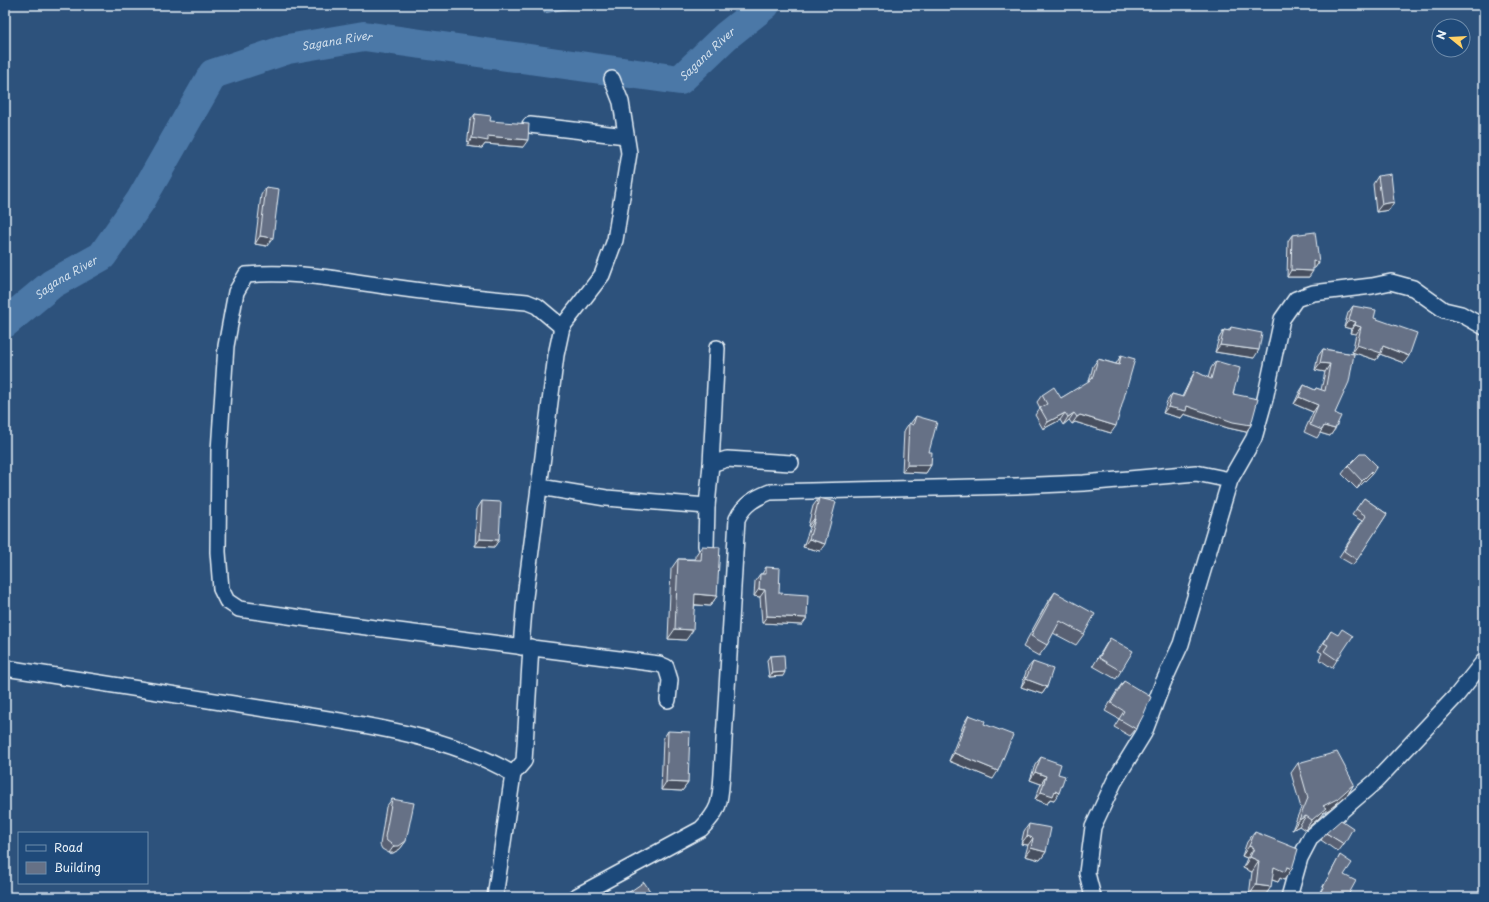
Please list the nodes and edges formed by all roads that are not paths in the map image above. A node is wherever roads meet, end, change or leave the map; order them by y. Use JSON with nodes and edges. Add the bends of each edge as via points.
{"nodes":[{"id":1,"x":612,"y":79,"type":"dead end"},
{"id":2,"x":530,"y":125,"type":"edge"},
{"id":3,"x":626,"y":136,"type":"junction"},
{"id":4,"x":562,"y":327,"type":"junction"},
{"id":5,"x":1484,"y":327,"type":"edge"},
{"id":6,"x":718,"y":348,"type":"dead end"},
{"id":7,"x":791,"y":463,"type":"dead end"},
{"id":8,"x":712,"y":464,"type":"junction"},
{"id":9,"x":1230,"y":480,"type":"junction"},
{"id":10,"x":540,"y":487,"type":"junction"},
{"id":11,"x":707,"y":506,"type":"junction"},
{"id":12,"x":706,"y":546,"type":"edge"},
{"id":13,"x":526,"y":647,"type":"junction"},
{"id":14,"x":1484,"y":661,"type":"edge"},
{"id":15,"x":5,"y":668,"type":"edge"},
{"id":16,"x":668,"y":700,"type":"dead end"},
{"id":17,"x":513,"y":774,"type":"junction"},
{"id":18,"x":495,"y":897,"type":"edge"},
{"id":19,"x":575,"y":897,"type":"edge"},
{"id":20,"x":1093,"y":897,"type":"edge"},
{"id":21,"x":1289,"y":897,"type":"edge"}],
"edges":[{"from":1,"to":3,"type":"street","via":[[621,102]]},
{"from":2,"to":3,"type":"street"},
{"from":3,"to":4,"type":"street","via":[[629,153],[610,258],[602,275]]},
{"from":4,"to":10,"type":"street","via":[[556,355]]},
{"from":4,"to":13,"type":"street","via":[[537,306],[528,302],[395,288],[310,275],[260,273],[246,275],[236,292],[226,346],[219,451],[218,552],[221,589],[227,601],[239,609]]},
{"from":5,"to":9,"type":"street","via":[[1461,314],[1444,310],[1413,288],[1391,282],[1313,293],[1296,299],[1282,319],[1278,332],[1265,400],[1254,438]]},
{"from":6,"to":8,"type":"street"},
{"from":7,"to":8,"type":"street","via":[[727,459]]},
{"from":8,"to":11,"type":"street"},
{"from":9,"to":19,"type":"street","via":[[1196,473],[1054,484],[770,492],[758,497],[742,509],[737,519],[718,808],[701,829]]},
{"from":9,"to":20,"type":"street","via":[[1181,644],[1144,733],[1114,782],[1093,827],[1087,873]]},
{"from":10,"to":11,"type":"street","via":[[606,498]]},
{"from":10,"to":13,"type":"street","via":[[525,597]]},
{"from":11,"to":12,"type":"street"},
{"from":13,"to":16,"type":"street","via":[[659,664],[666,667],[670,680]]},
{"from":13,"to":17,"type":"street","via":[[524,761]]},
{"from":14,"to":21,"type":"street","via":[[1457,695],[1376,781],[1312,837],[1300,858]]},
{"from":15,"to":17,"type":"street","via":[[350,723],[454,748],[500,766]]},
{"from":17,"to":18,"type":"street"}]}
